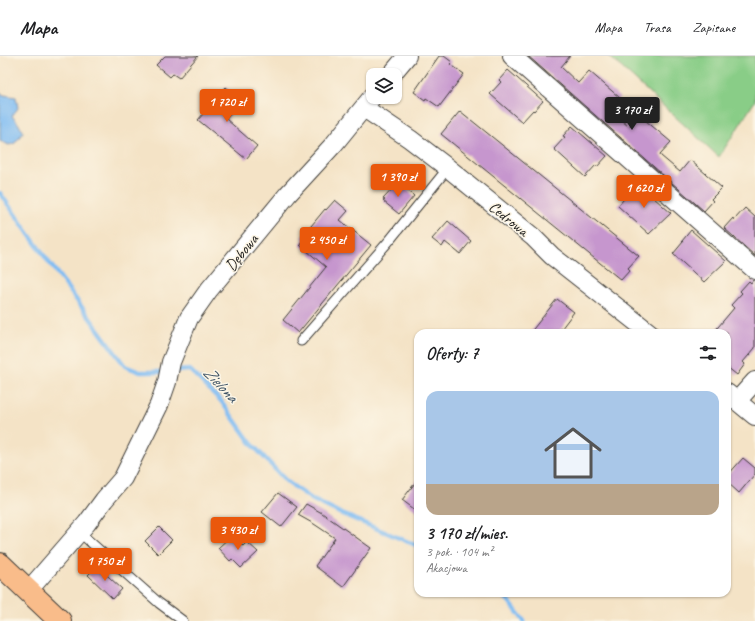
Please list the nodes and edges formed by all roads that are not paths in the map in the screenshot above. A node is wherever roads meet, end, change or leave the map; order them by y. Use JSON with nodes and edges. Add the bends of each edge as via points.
{"nodes":[{"id":1,"x":407,"y":56,"type":"edge"},
{"id":2,"x":512,"y":56,"type":"edge"},
{"id":3,"x":397,"y":68,"type":"edge"},
{"id":4,"x":367,"y":104,"type":"edge"},
{"id":5,"x":371,"y":104,"type":"edge"},
{"id":6,"x":448,"y":168,"type":"junction"},
{"id":7,"x":755,"y":270,"type":"edge"},
{"id":8,"x":644,"y":329,"type":"edge"},
{"id":9,"x":301,"y":341,"type":"dead end"},
{"id":10,"x":755,"y":381,"type":"edge"},
{"id":11,"x":732,"y":397,"type":"edge"},
{"id":12,"x":755,"y":416,"type":"edge"},
{"id":13,"x":79,"y":532,"type":"junction"},
{"id":14,"x":0,"y":564,"type":"edge"},
{"id":15,"x":28,"y":591,"type":"junction"},
{"id":16,"x":60,"y":621,"type":"edge"},
{"id":17,"x":183,"y":621,"type":"edge"}],
"edges":[{"from":1,"to":3,"type":"street"},
{"from":2,"to":7,"type":"street"},
{"from":4,"to":13,"type":"street","name":"Dębowa","via":[[288,194],[189,318],[171,362],[159,405],[123,478]]},
{"from":5,"to":6,"type":"street","name":"Cedrowa","via":[[410,139]]},
{"from":6,"to":8,"type":"street","name":"Cedrowa"},
{"from":6,"to":9,"type":"lane","via":[[389,241]]},
{"from":10,"to":11,"type":"street"},
{"from":11,"to":12,"type":"street"},
{"from":13,"to":15,"type":"street"},
{"from":13,"to":17,"type":"lane"},
{"from":14,"to":15,"type":"main road"},
{"from":15,"to":16,"type":"main road"}]}
